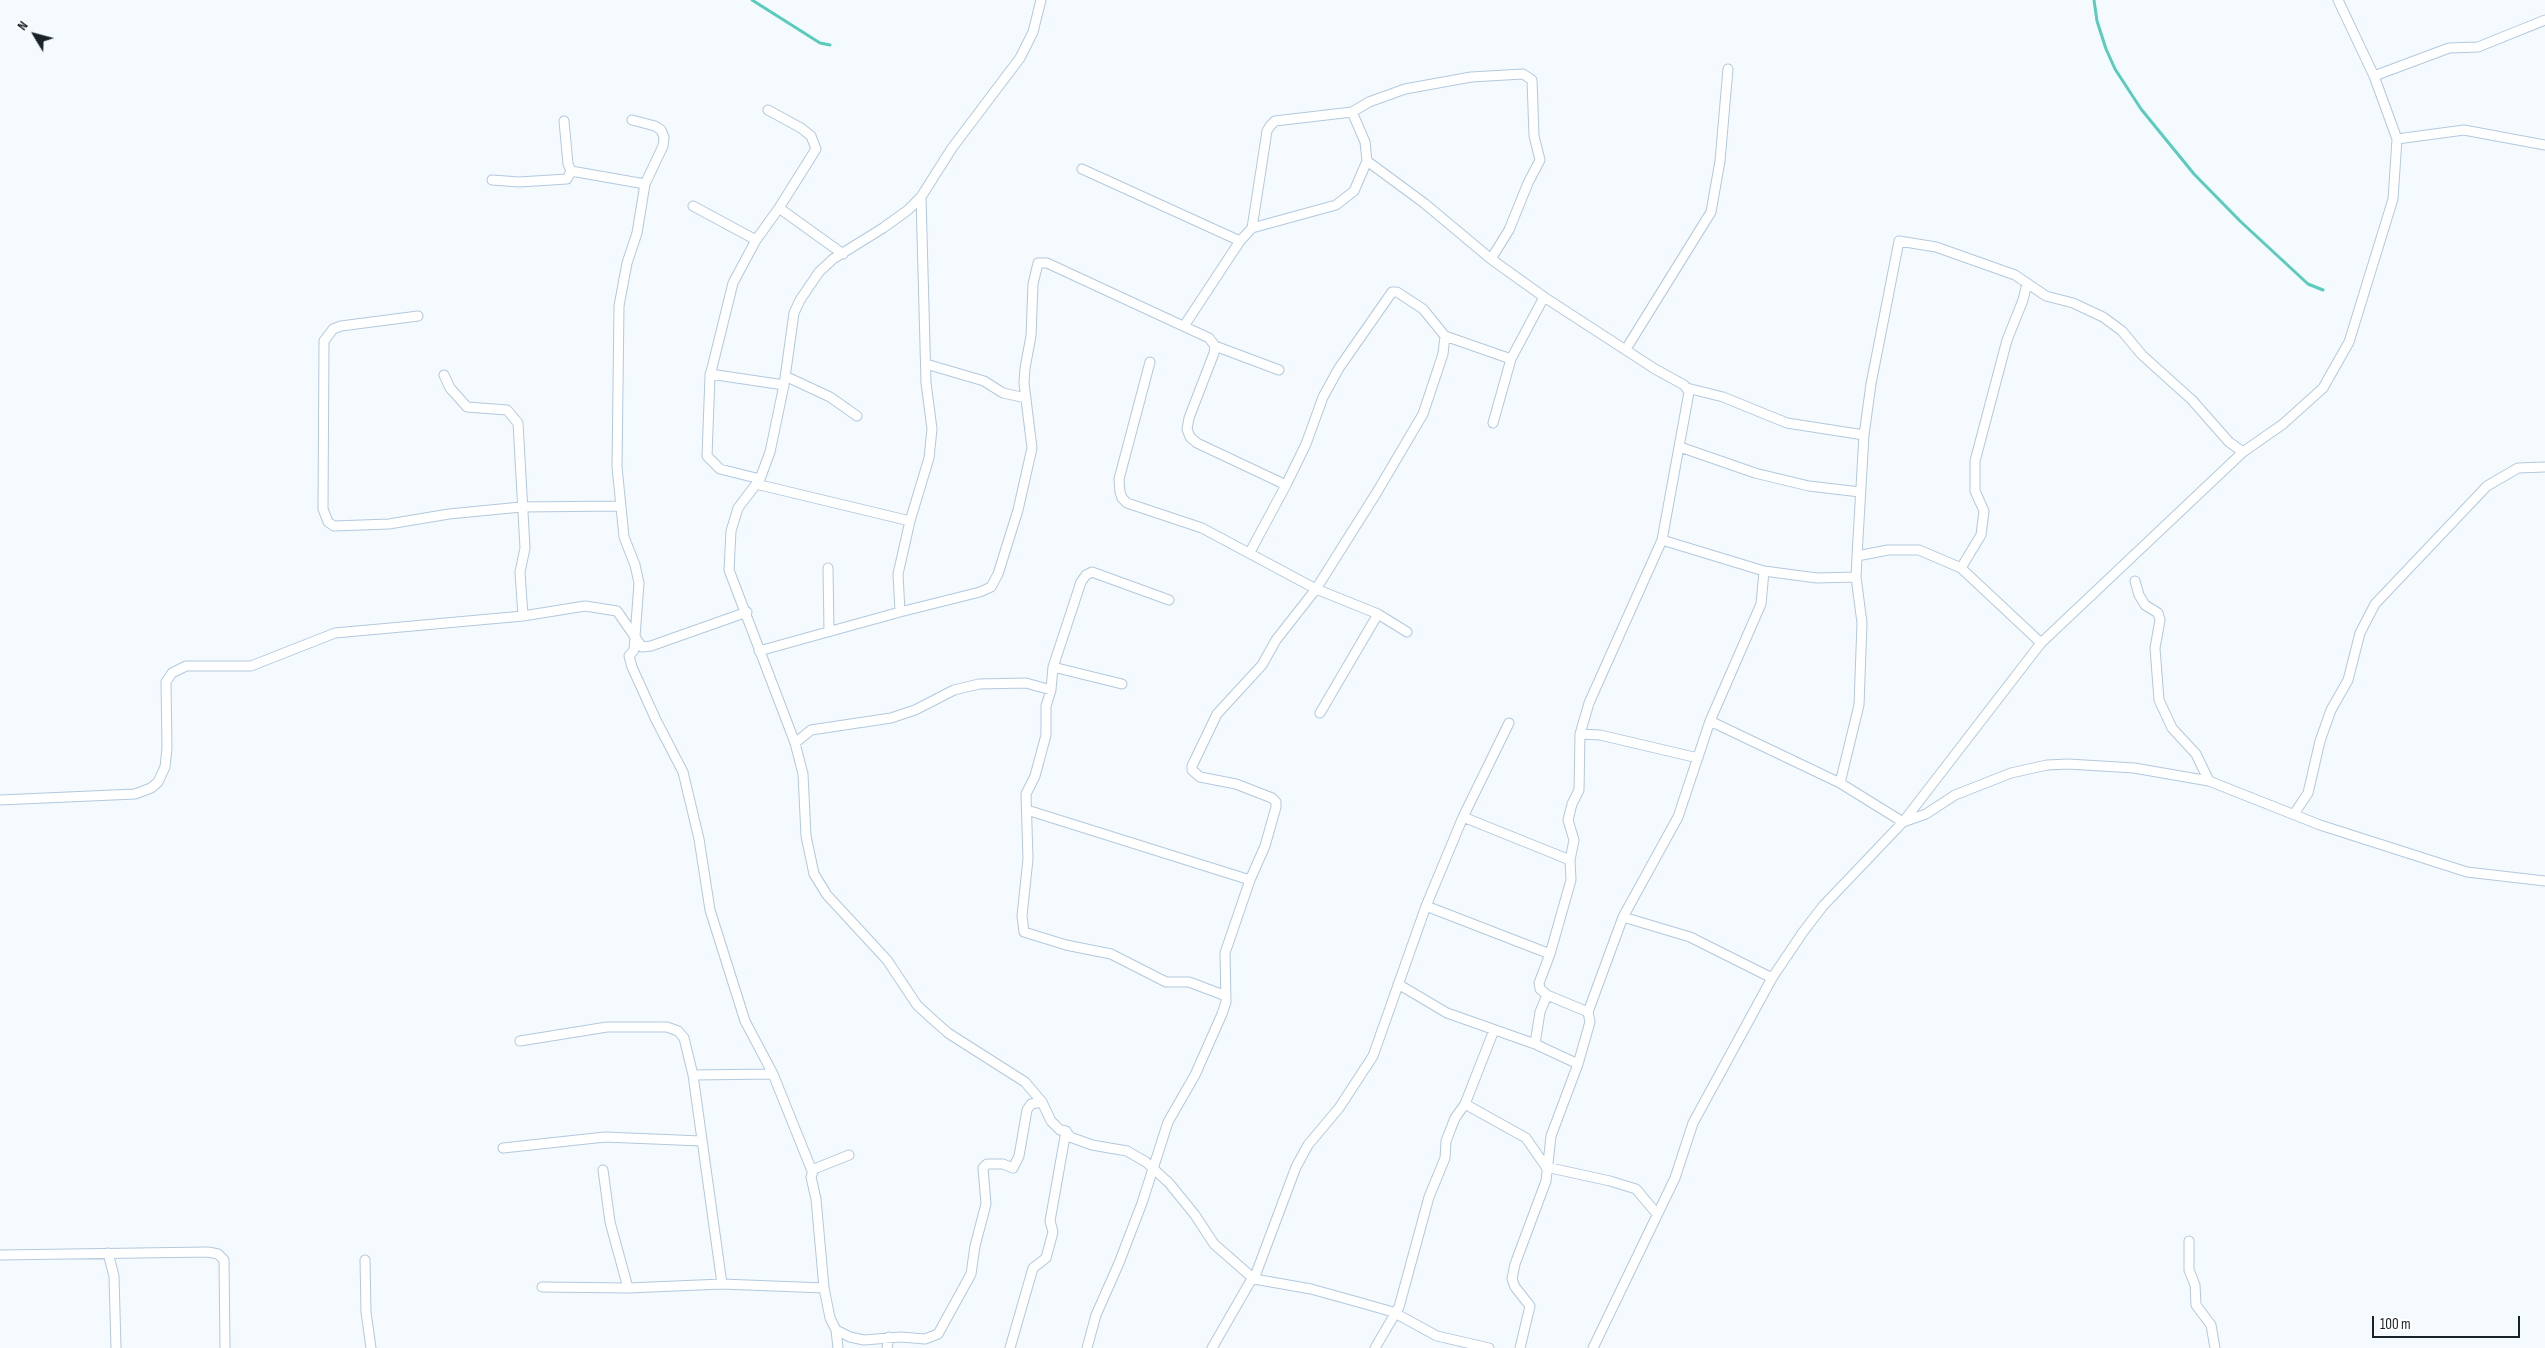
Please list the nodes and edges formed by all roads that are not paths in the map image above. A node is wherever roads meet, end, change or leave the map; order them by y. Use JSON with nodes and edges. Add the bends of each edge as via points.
{"nodes":[{"id":1,"x":1041,"y":0,"type":"edge"},
{"id":2,"x":2338,"y":0,"type":"edge"},
{"id":3,"x":2545,"y":20,"type":"edge"},
{"id":4,"x":1728,"y":69,"type":"dead end"},
{"id":5,"x":2374,"y":76,"type":"junction"},
{"id":6,"x":768,"y":110,"type":"dead end"},
{"id":7,"x":1352,"y":112,"type":"junction"},
{"id":8,"x":632,"y":120,"type":"dead end"},
{"id":9,"x":564,"y":121,"type":"dead end"},
{"id":10,"x":2397,"y":139,"type":"junction"},
{"id":11,"x":2545,"y":145,"type":"edge"},
{"id":12,"x":1367,"y":160,"type":"junction"},
{"id":13,"x":1082,"y":169,"type":"dead end"},
{"id":14,"x":571,"y":171,"type":"junction"},
{"id":15,"x":492,"y":180,"type":"dead end"},
{"id":16,"x":645,"y":184,"type":"junction"},
{"id":17,"x":921,"y":197,"type":"junction"},
{"id":18,"x":693,"y":206,"type":"dead end"},
{"id":19,"x":779,"y":208,"type":"junction"},
{"id":20,"x":1252,"y":228,"type":"junction"},
{"id":21,"x":756,"y":240,"type":"junction"},
{"id":22,"x":1240,"y":241,"type":"junction"},
{"id":23,"x":843,"y":254,"type":"junction"},
{"id":24,"x":1491,"y":259,"type":"junction"},
{"id":25,"x":2028,"y":283,"type":"junction"},
{"id":26,"x":1544,"y":297,"type":"junction"},
{"id":27,"x":418,"y":316,"type":"dead end"},
{"id":28,"x":1184,"y":326,"type":"junction"},
{"id":29,"x":1445,"y":336,"type":"junction"},
{"id":30,"x":1215,"y":346,"type":"junction"},
{"id":31,"x":1626,"y":349,"type":"junction"},
{"id":32,"x":1511,"y":359,"type":"junction"},
{"id":33,"x":1150,"y":362,"type":"dead end"},
{"id":34,"x":926,"y":364,"type":"junction"},
{"id":35,"x":1278,"y":370,"type":"dead end"},
{"id":36,"x":710,"y":374,"type":"junction"},
{"id":37,"x":444,"y":376,"type":"dead end"},
{"id":38,"x":785,"y":381,"type":"junction"},
{"id":39,"x":1687,"y":388,"type":"junction"},
{"id":40,"x":1026,"y":398,"type":"junction"},
{"id":41,"x":857,"y":416,"type":"dead end"},
{"id":42,"x":1493,"y":422,"type":"dead end"},
{"id":43,"x":1864,"y":435,"type":"junction"},
{"id":44,"x":1680,"y":447,"type":"junction"},
{"id":45,"x":2243,"y":452,"type":"junction"},
{"id":46,"x":2545,"y":467,"type":"edge"},
{"id":47,"x":758,"y":481,"type":"junction"},
{"id":48,"x":1286,"y":485,"type":"junction"},
{"id":49,"x":1860,"y":492,"type":"junction"},
{"id":50,"x":620,"y":506,"type":"junction"},
{"id":51,"x":521,"y":507,"type":"junction"},
{"id":52,"x":910,"y":521,"type":"junction"},
{"id":53,"x":1662,"y":540,"type":"junction"},
{"id":54,"x":1250,"y":552,"type":"junction"},
{"id":55,"x":1858,"y":556,"type":"junction"},
{"id":56,"x":828,"y":568,"type":"dead end"},
{"id":57,"x":1961,"y":568,"type":"junction"},
{"id":58,"x":1764,"y":571,"type":"junction"},
{"id":59,"x":1856,"y":577,"type":"junction"},
{"id":60,"x":2135,"y":581,"type":"dead end"},
{"id":61,"x":1316,"y":589,"type":"junction"},
{"id":62,"x":1169,"y":600,"type":"dead end"},
{"id":63,"x":747,"y":612,"type":"junction"},
{"id":64,"x":900,"y":612,"type":"junction"},
{"id":65,"x":1378,"y":614,"type":"junction"},
{"id":66,"x":523,"y":616,"type":"junction"},
{"id":67,"x":829,"y":632,"type":"junction"},
{"id":68,"x":1407,"y":632,"type":"dead end"},
{"id":69,"x":634,"y":634,"type":"junction"},
{"id":70,"x":2041,"y":643,"type":"junction"},
{"id":71,"x":638,"y":648,"type":"junction"},
{"id":72,"x":759,"y":651,"type":"junction"},
{"id":73,"x":1053,"y":667,"type":"junction"},
{"id":74,"x":1122,"y":684,"type":"dead end"},
{"id":75,"x":1051,"y":690,"type":"junction"},
{"id":76,"x":1320,"y":713,"type":"dead end"},
{"id":77,"x":1710,"y":721,"type":"junction"},
{"id":78,"x":1509,"y":724,"type":"dead end"},
{"id":79,"x":1580,"y":734,"type":"junction"},
{"id":80,"x":795,"y":744,"type":"junction"},
{"id":81,"x":1698,"y":758,"type":"junction"},
{"id":82,"x":2209,"y":781,"type":"junction"},
{"id":83,"x":1840,"y":784,"type":"junction"},
{"id":84,"x":0,"y":800,"type":"edge"},
{"id":85,"x":1027,"y":810,"type":"junction"},
{"id":86,"x":2294,"y":814,"type":"junction"},
{"id":87,"x":1463,"y":818,"type":"junction"},
{"id":88,"x":1903,"y":822,"type":"junction"},
{"id":89,"x":1570,"y":860,"type":"junction"},
{"id":90,"x":1250,"y":880,"type":"junction"},
{"id":91,"x":2545,"y":881,"type":"edge"},
{"id":92,"x":1426,"y":906,"type":"junction"},
{"id":93,"x":1623,"y":918,"type":"junction"},
{"id":94,"x":1550,"y":954,"type":"junction"},
{"id":95,"x":1772,"y":978,"type":"junction"},
{"id":96,"x":1398,"y":984,"type":"junction"},
{"id":97,"x":1547,"y":995,"type":"junction"},
{"id":98,"x":1226,"y":996,"type":"junction"},
{"id":99,"x":1588,"y":1012,"type":"junction"},
{"id":100,"x":1494,"y":1030,"type":"junction"},
{"id":101,"x":520,"y":1041,"type":"dead end"},
{"id":102,"x":1535,"y":1044,"type":"junction"},
{"id":103,"x":1578,"y":1064,"type":"junction"},
{"id":104,"x":773,"y":1074,"type":"junction"},
{"id":105,"x":693,"y":1075,"type":"junction"},
{"id":106,"x":1042,"y":1102,"type":"junction"},
{"id":107,"x":1464,"y":1104,"type":"junction"},
{"id":108,"x":1066,"y":1131,"type":"junction"},
{"id":109,"x":701,"y":1141,"type":"junction"},
{"id":110,"x":503,"y":1148,"type":"dead end"},
{"id":111,"x":849,"y":1156,"type":"dead end"},
{"id":112,"x":1546,"y":1167,"type":"junction"},
{"id":113,"x":1152,"y":1168,"type":"junction"},
{"id":114,"x":603,"y":1170,"type":"dead end"},
{"id":115,"x":812,"y":1171,"type":"junction"},
{"id":116,"x":1657,"y":1214,"type":"junction"},
{"id":117,"x":2189,"y":1241,"type":"dead end"},
{"id":118,"x":108,"y":1253,"type":"junction"},
{"id":119,"x":0,"y":1255,"type":"edge"},
{"id":120,"x":365,"y":1260,"type":"dead end"},
{"id":121,"x":1254,"y":1279,"type":"junction"},
{"id":122,"x":722,"y":1284,"type":"junction"},
{"id":123,"x":542,"y":1287,"type":"dead end"},
{"id":124,"x":628,"y":1288,"type":"junction"},
{"id":125,"x":824,"y":1288,"type":"junction"},
{"id":126,"x":1396,"y":1314,"type":"junction"},
{"id":127,"x":836,"y":1330,"type":"junction"},
{"id":128,"x":889,"y":1337,"type":"junction"},
{"id":129,"x":1460,"y":1345,"type":"edge"},
{"id":130,"x":116,"y":1348,"type":"edge"},
{"id":131,"x":225,"y":1348,"type":"edge"},
{"id":132,"x":371,"y":1348,"type":"edge"},
{"id":133,"x":838,"y":1348,"type":"edge"},
{"id":134,"x":887,"y":1348,"type":"edge"},
{"id":135,"x":1010,"y":1348,"type":"edge"},
{"id":136,"x":1087,"y":1348,"type":"edge"},
{"id":137,"x":1212,"y":1348,"type":"edge"},
{"id":138,"x":1375,"y":1348,"type":"edge"},
{"id":139,"x":1489,"y":1348,"type":"edge"},
{"id":140,"x":1520,"y":1348,"type":"edge"},
{"id":141,"x":1593,"y":1348,"type":"edge"},
{"id":142,"x":2215,"y":1348,"type":"edge"}],
"edges":[{"from":1,"to":17,"type":"street","via":[[1033,32],[1020,58],[952,148]]},
{"from":2,"to":5,"type":"street"},
{"from":3,"to":5,"type":"street","via":[[2478,48],[2449,48]]},
{"from":4,"to":31,"type":"street","via":[[1720,162],[1711,212]]},
{"from":5,"to":10,"type":"street"},
{"from":6,"to":19,"type":"street","via":[[811,136],[816,149]]},
{"from":7,"to":12,"type":"street","via":[[1365,142]]},
{"from":7,"to":20,"type":"street","via":[[1275,121],[1270,126]]},
{"from":7,"to":24,"type":"street","via":[[1405,89],[1471,77],[1529,76],[1534,86],[1534,136],[1540,160],[1509,230]]},
{"from":8,"to":16,"type":"street","via":[[655,126],[664,137]]},
{"from":9,"to":14,"type":"street"},
{"from":10,"to":11,"type":"street","via":[[2464,130]]},
{"from":10,"to":45,"type":"street","via":[[2393,199],[2349,342],[2323,388],[2283,424]]},
{"from":12,"to":20,"type":"street","via":[[1354,191],[1336,205]]},
{"from":12,"to":24,"type":"street","via":[[1424,202]]},
{"from":13,"to":22,"type":"street"},
{"from":14,"to":15,"type":"street","via":[[568,179]]},
{"from":14,"to":16,"type":"street"},
{"from":16,"to":50,"type":"street","via":[[637,232],[626,263],[618,306],[617,467]]},
{"from":17,"to":23,"type":"street","via":[[908,210]]},
{"from":17,"to":34,"type":"street"},
{"from":18,"to":21,"type":"street"},
{"from":19,"to":21,"type":"street"},
{"from":19,"to":23,"type":"street"},
{"from":20,"to":22,"type":"street"},
{"from":21,"to":36,"type":"street","via":[[734,283]]},
{"from":22,"to":28,"type":"street"},
{"from":23,"to":38,"type":"street","via":[[819,272],[794,313]]},
{"from":24,"to":26,"type":"street"},
{"from":25,"to":43,"type":"street","via":[[2015,275],[1936,246],[1899,242]]},
{"from":25,"to":45,"type":"street","via":[[2046,296],[2073,303],[2122,330],[2142,355]]},
{"from":25,"to":57,"type":"street","via":[[2007,340],[1974,460],[1975,491],[1984,511],[1981,535]]},
{"from":26,"to":31,"type":"street"},
{"from":26,"to":32,"type":"street"},
{"from":27,"to":51,"type":"street","via":[[341,326],[333,329],[324,341],[325,517],[334,526],[389,524]]},
{"from":28,"to":30,"type":"street","via":[[1209,338]]},
{"from":28,"to":40,"type":"street","via":[[1047,263],[1038,262],[1033,284],[1031,336],[1025,362]]},
{"from":29,"to":32,"type":"street"},
{"from":29,"to":48,"type":"street","via":[[1423,309],[1392,292],[1339,368],[1323,397],[1306,444]]},
{"from":29,"to":61,"type":"street","via":[[1443,354],[1423,414]]},
{"from":30,"to":35,"type":"street"},
{"from":30,"to":48,"type":"street","via":[[1189,418],[1187,429],[1190,437]]},
{"from":31,"to":39,"type":"street"},
{"from":32,"to":42,"type":"street"},
{"from":33,"to":54,"type":"street","via":[[1120,479],[1122,498],[1202,528]]},
{"from":34,"to":40,"type":"street","via":[[984,381],[1003,393]]},
{"from":34,"to":52,"type":"street","via":[[931,438],[929,458]]},
{"from":36,"to":38,"type":"street"},
{"from":36,"to":47,"type":"street","via":[[707,456],[720,469]]},
{"from":37,"to":51,"type":"street","via":[[467,407],[507,410],[518,423]]},
{"from":38,"to":41,"type":"street","via":[[830,397]]},
{"from":38,"to":47,"type":"street","via":[[770,452]]},
{"from":39,"to":43,"type":"street","via":[[1723,397],[1787,423]]},
{"from":39,"to":44,"type":"street"},
{"from":40,"to":64,"type":"street","via":[[1032,448],[1018,510],[998,574],[990,587],[980,592]]},
{"from":43,"to":49,"type":"street"},
{"from":44,"to":49,"type":"street","via":[[1755,473],[1809,486]]},
{"from":44,"to":53,"type":"street"},
{"from":45,"to":70,"type":"street"},
{"from":46,"to":86,"type":"street","via":[[2518,468],[2487,486],[2375,604],[2360,633],[2348,680],[2331,710],[2320,741],[2308,793]]},
{"from":47,"to":52,"type":"street"},
{"from":47,"to":63,"type":"street","via":[[738,508],[729,549],[729,570]]},
{"from":48,"to":54,"type":"street"},
{"from":49,"to":55,"type":"street"},
{"from":50,"to":51,"type":"street"},
{"from":50,"to":69,"type":"street","via":[[624,537],[639,583]]},
{"from":51,"to":66,"type":"street","via":[[525,548],[520,572]]},
{"from":52,"to":64,"type":"street","via":[[898,574]]},
{"from":53,"to":58,"type":"street"},
{"from":53,"to":79,"type":"street","via":[[1589,703]]},
{"from":54,"to":61,"type":"street"},
{"from":55,"to":57,"type":"street","via":[[1888,550],[1919,550]]},
{"from":55,"to":59,"type":"street"},
{"from":56,"to":67,"type":"street"},
{"from":57,"to":70,"type":"street"},
{"from":58,"to":59,"type":"street","via":[[1817,578]]},
{"from":58,"to":77,"type":"street","via":[[1760,604]]},
{"from":59,"to":83,"type":"street","via":[[1862,623],[1858,705]]},
{"from":60,"to":82,"type":"street","via":[[2145,605],[2158,613],[2160,620],[2155,648],[2159,700],[2172,728],[2196,754]]},
{"from":61,"to":65,"type":"street"},
{"from":61,"to":90,"type":"street","via":[[1272,645],[1262,665],[1217,714],[1192,766],[1200,777],[1245,787],[1276,802],[1265,846]]},
{"from":62,"to":73,"type":"street","via":[[1092,572],[1086,575],[1080,582]]},
{"from":63,"to":71,"type":"street"},
{"from":63,"to":72,"type":"street"},
{"from":64,"to":67,"type":"street"},
{"from":65,"to":68,"type":"street"},
{"from":65,"to":76,"type":"street"},
{"from":66,"to":69,"type":"street","via":[[585,606],[605,608],[617,611]]},
{"from":66,"to":84,"type":"street","via":[[335,633],[251,666],[186,666],[172,673],[166,682],[165,767],[158,782],[150,788],[135,794]]},
{"from":67,"to":72,"type":"street"},
{"from":69,"to":71,"type":"street"},
{"from":70,"to":88,"type":"street"},
{"from":71,"to":104,"type":"street","via":[[629,656],[632,667],[683,772],[699,839],[710,910],[745,1020]]},
{"from":72,"to":80,"type":"street"},
{"from":73,"to":74,"type":"street"},
{"from":73,"to":75,"type":"street"},
{"from":75,"to":80,"type":"street","via":[[1026,683],[980,684],[954,690],[892,718],[811,730]]},
{"from":75,"to":85,"type":"street","via":[[1046,706],[1046,735],[1035,776],[1026,794]]},
{"from":77,"to":81,"type":"street"},
{"from":77,"to":83,"type":"street"},
{"from":78,"to":87,"type":"street"},
{"from":79,"to":81,"type":"street","via":[[1600,735]]},
{"from":79,"to":89,"type":"street","via":[[1579,790],[1568,820],[1574,840]]},
{"from":80,"to":106,"type":"street","via":[[803,774],[810,859],[814,874],[827,895],[887,960],[924,1011],[948,1032],[1025,1082]]},
{"from":81,"to":93,"type":"street","via":[[1678,817]]},
{"from":82,"to":86,"type":"street"},
{"from":82,"to":88,"type":"street","via":[[2134,768],[2047,765],[2011,773],[1954,795],[1926,814]]},
{"from":83,"to":88,"type":"street"},
{"from":85,"to":90,"type":"street"},
{"from":85,"to":98,"type":"street","via":[[1024,932],[1112,954],[1166,982],[1189,982]]},
{"from":86,"to":91,"type":"street","via":[[2467,872]]},
{"from":87,"to":89,"type":"street"},
{"from":87,"to":92,"type":"street"},
{"from":88,"to":95,"type":"street","via":[[1823,906]]},
{"from":89,"to":94,"type":"street","via":[[1571,880]]},
{"from":90,"to":98,"type":"street","via":[[1225,953]]},
{"from":92,"to":94,"type":"street"},
{"from":92,"to":96,"type":"street"},
{"from":93,"to":95,"type":"street","via":[[1690,937]]},
{"from":93,"to":99,"type":"street"},
{"from":94,"to":97,"type":"street","via":[[1539,983]]},
{"from":95,"to":116,"type":"street","via":[[1693,1123],[1682,1162]]},
{"from":96,"to":100,"type":"street","via":[[1447,1013]]},
{"from":96,"to":121,"type":"street","via":[[1373,1056],[1339,1108],[1308,1145],[1296,1167]]},
{"from":97,"to":99,"type":"street"},
{"from":97,"to":102,"type":"street","via":[[1540,1012]]},
{"from":98,"to":113,"type":"street","via":[[1222,1014],[1195,1075],[1168,1122]]},
{"from":99,"to":103,"type":"street","via":[[1590,1022]]},
{"from":100,"to":102,"type":"street"},
{"from":100,"to":107,"type":"street"},
{"from":101,"to":105,"type":"street","via":[[607,1027],[667,1028],[678,1031],[684,1038]]},
{"from":102,"to":103,"type":"street"},
{"from":103,"to":112,"type":"street","via":[[1551,1136]]},
{"from":104,"to":105,"type":"street"},
{"from":104,"to":115,"type":"street"},
{"from":105,"to":109,"type":"street"},
{"from":106,"to":108,"type":"street","via":[[1051,1121]]},
{"from":106,"to":128,"type":"street","via":[[1031,1104],[1027,1110],[1019,1156],[1013,1168],[988,1164],[983,1168],[986,1204],[971,1274],[938,1334],[925,1339]]},
{"from":107,"to":112,"type":"street","via":[[1526,1138]]},
{"from":107,"to":126,"type":"street","via":[[1446,1141],[1445,1158],[1429,1197]]},
{"from":108,"to":113,"type":"street","via":[[1081,1142],[1138,1156]]},
{"from":108,"to":135,"type":"street","via":[[1050,1221],[1053,1232],[1046,1258],[1033,1268]]},
{"from":109,"to":110,"type":"street","via":[[605,1137]]},
{"from":109,"to":122,"type":"street"},
{"from":111,"to":115,"type":"street"},
{"from":112,"to":116,"type":"street","via":[[1610,1180],[1636,1189]]},
{"from":112,"to":140,"type":"street","via":[[1546,1181],[1512,1279],[1530,1306]]},
{"from":113,"to":121,"type":"street","via":[[1169,1183],[1214,1244]]},
{"from":113,"to":136,"type":"street","via":[[1142,1203],[1096,1315]]},
{"from":114,"to":124,"type":"street","via":[[610,1222]]},
{"from":115,"to":125,"type":"street"},
{"from":116,"to":141,"type":"street"},
{"from":117,"to":142,"type":"street","via":[[2189,1270],[2195,1285],[2196,1305],[2212,1325]]},
{"from":118,"to":119,"type":"street"},
{"from":118,"to":130,"type":"street","via":[[114,1276]]},
{"from":118,"to":131,"type":"street","via":[[218,1254],[224,1260]]},
{"from":120,"to":132,"type":"street","via":[[366,1312]]},
{"from":121,"to":126,"type":"street","via":[[1311,1289]]},
{"from":121,"to":137,"type":"street"},
{"from":122,"to":124,"type":"street"},
{"from":122,"to":125,"type":"street"},
{"from":123,"to":124,"type":"street"},
{"from":125,"to":127,"type":"street"},
{"from":126,"to":129,"type":"street"},
{"from":126,"to":138,"type":"street"},
{"from":127,"to":128,"type":"street","via":[[842,1335],[864,1340]]},
{"from":127,"to":133,"type":"street"},
{"from":128,"to":134,"type":"street"},
{"from":129,"to":139,"type":"street"}]}
